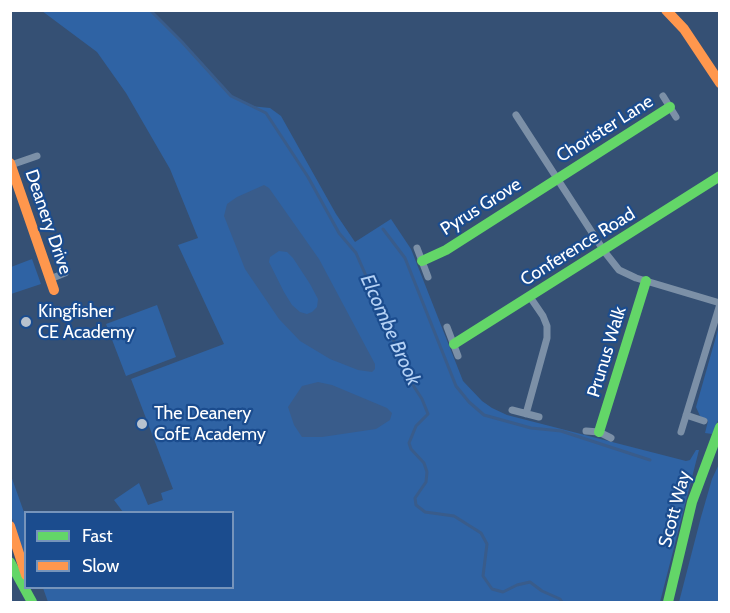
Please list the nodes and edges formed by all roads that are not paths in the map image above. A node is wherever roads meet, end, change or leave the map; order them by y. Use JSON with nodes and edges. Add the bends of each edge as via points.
{"nodes":[{"id":1,"x":666,"y":10,"type":"edge"},
{"id":2,"x":676,"y":10,"type":"edge"},
{"id":3,"x":684,"y":29,"type":"junction"},
{"id":4,"x":718,"y":79,"type":"edge"},
{"id":5,"x":663,"y":96,"type":"dead end"},
{"id":6,"x":673,"y":112,"type":"joint"},
{"id":7,"x":516,"y":115,"type":"dead end"},
{"id":8,"x":37,"y":156,"type":"dead end"},
{"id":9,"x":11,"y":164,"type":"edge"},
{"id":10,"x":720,"y":176,"type":"edge"},
{"id":11,"x":557,"y":179,"type":"junction"},
{"id":12,"x":417,"y":248,"type":"dead end"},
{"id":13,"x":604,"y":251,"type":"junction"},
{"id":14,"x":422,"y":261,"type":"junction"},
{"id":15,"x":65,"y":273,"type":"dead end"},
{"id":16,"x":428,"y":277,"type":"dead end"},
{"id":17,"x":50,"y":279,"type":"junction"},
{"id":18,"x":646,"y":281,"type":"junction"},
{"id":19,"x":54,"y":290,"type":"dead end"},
{"id":20,"x":530,"y":297,"type":"junction"},
{"id":21,"x":720,"y":303,"type":"edge"},
{"id":22,"x":447,"y":327,"type":"dead end"},
{"id":23,"x":454,"y":344,"type":"junction"},
{"id":24,"x":458,"y":356,"type":"dead end"},
{"id":25,"x":512,"y":410,"type":"dead end"},
{"id":26,"x":526,"y":414,"type":"junction"},
{"id":27,"x":686,"y":415,"type":"junction"},
{"id":28,"x":539,"y":417,"type":"dead end"},
{"id":29,"x":704,"y":421,"type":"dead end"},
{"id":30,"x":720,"y":427,"type":"edge"},
{"id":31,"x":586,"y":431,"type":"dead end"},
{"id":32,"x":599,"y":432,"type":"junction"},
{"id":33,"x":681,"y":432,"type":"dead end"},
{"id":34,"x":611,"y":438,"type":"dead end"},
{"id":35,"x":10,"y":526,"type":"edge"},
{"id":36,"x":10,"y":562,"type":"edge"},
{"id":37,"x":24,"y":569,"type":"edge"},
{"id":38,"x":24,"y":587,"type":"edge"},
{"id":39,"x":25,"y":589,"type":"edge"},
{"id":40,"x":33,"y":603,"type":"edge"},
{"id":41,"x":668,"y":603,"type":"edge"}],
"edges":[{"from":1,"to":3,"type":"street"},
{"from":2,"to":3,"type":"street"},
{"from":3,"to":4,"type":"street"},
{"from":5,"to":6,"type":"street","name":"Chorister Lane"},
{"from":6,"to":11,"type":"street","name":"Chorister Lane"},
{"from":7,"to":11,"type":"street"},
{"from":8,"to":9,"type":"street"},
{"from":9,"to":17,"type":"street","name":"Deanery Drive","via":[[34,221]]},
{"from":10,"to":13,"type":"street","name":"Conference Road"},
{"from":11,"to":13,"type":"street"},
{"from":11,"to":14,"type":"street","name":"Pyrus Grove","via":[[446,250]]},
{"from":12,"to":14,"type":"street"},
{"from":13,"to":18,"type":"street","via":[[619,270]]},
{"from":13,"to":20,"type":"street","name":"Conference Road"},
{"from":14,"to":16,"type":"street"},
{"from":15,"to":17,"type":"street"},
{"from":17,"to":19,"type":"street","name":"Deanery Drive"},
{"from":18,"to":21,"type":"street"},
{"from":18,"to":32,"type":"street","name":"Prunus Walk"},
{"from":20,"to":23,"type":"street","name":"Conference Road"},
{"from":20,"to":26,"type":"street","via":[[543,316],[547,338]]},
{"from":21,"to":27,"type":"street"},
{"from":22,"to":23,"type":"street"},
{"from":23,"to":24,"type":"street"},
{"from":25,"to":26,"type":"street"},
{"from":26,"to":28,"type":"street"},
{"from":27,"to":29,"type":"street"},
{"from":27,"to":33,"type":"street"},
{"from":30,"to":41,"type":"street","name":"Scott Way","via":[[692,502]]},
{"from":31,"to":32,"type":"street"},
{"from":32,"to":34,"type":"street"},
{"from":35,"to":37,"type":"street"},
{"from":36,"to":38,"type":"street"},
{"from":39,"to":40,"type":"street"}]}
